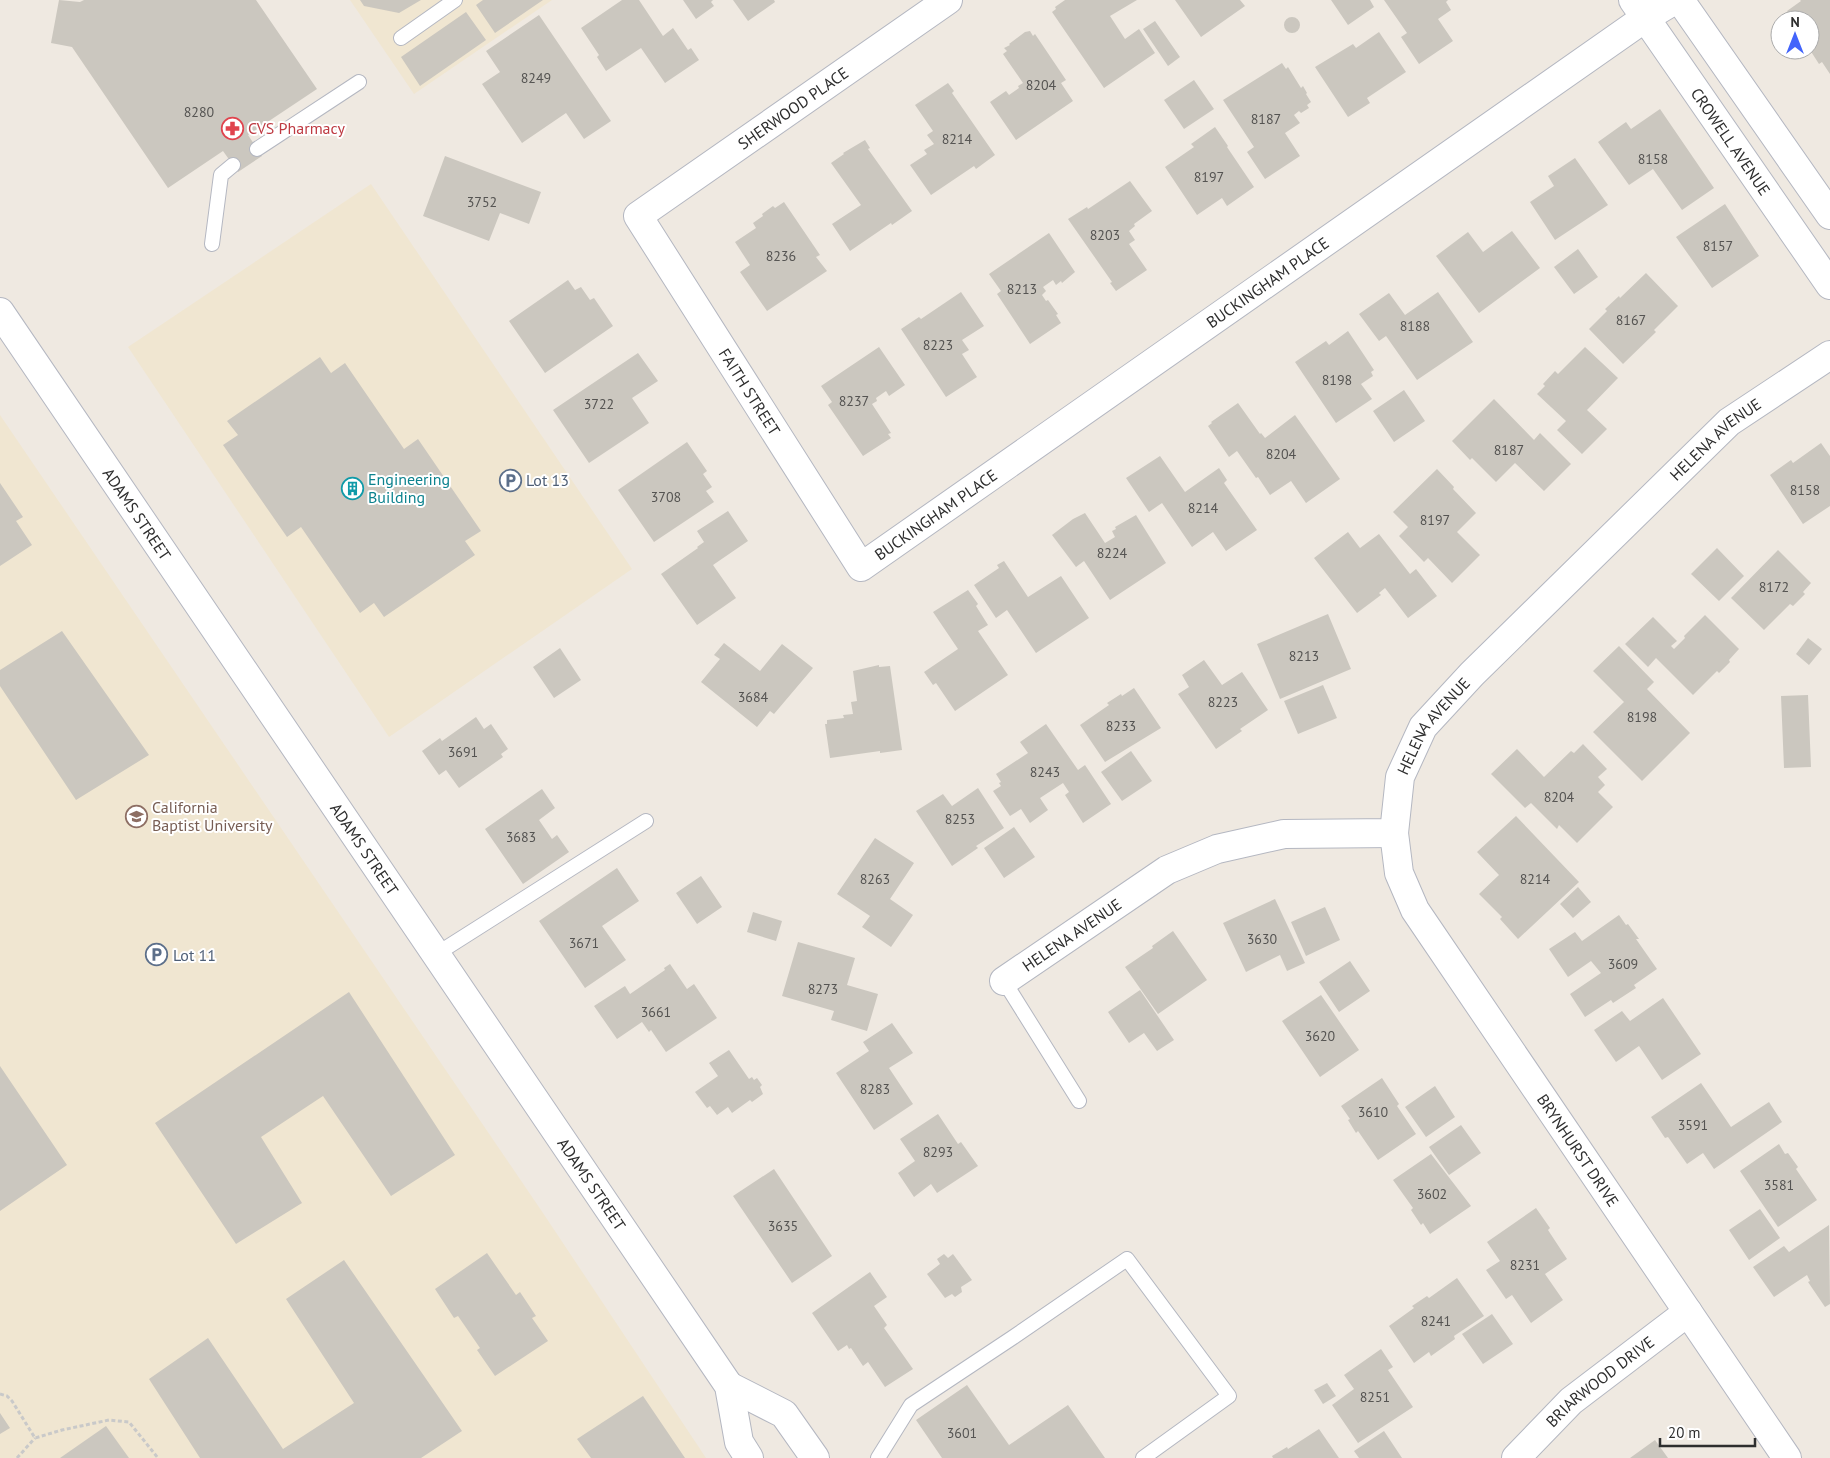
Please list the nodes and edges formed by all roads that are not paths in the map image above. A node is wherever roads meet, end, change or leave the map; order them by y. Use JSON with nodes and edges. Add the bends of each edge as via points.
{"nodes":[{"id":1,"x":455,"y":0,"type":"edge"},
{"id":2,"x":948,"y":0,"type":"edge"},
{"id":3,"x":1674,"y":0,"type":"edge"},
{"id":4,"x":1680,"y":0,"type":"edge"},
{"id":5,"x":1639,"y":9,"type":"edge"},
{"id":6,"x":401,"y":38,"type":"dead end"},
{"id":7,"x":359,"y":82,"type":"dead end"},
{"id":8,"x":257,"y":149,"type":"dead end"},
{"id":9,"x":233,"y":165,"type":"dead end"},
{"id":10,"x":1830,"y":215,"type":"edge"},
{"id":11,"x":638,"y":216,"type":"joint"},
{"id":12,"x":212,"y":244,"type":"dead end"},
{"id":13,"x":1830,"y":285,"type":"edge"},
{"id":14,"x":0,"y":312,"type":"edge"},
{"id":15,"x":1830,"y":355,"type":"edge"},
{"id":16,"x":861,"y":567,"type":"joint"},
{"id":17,"x":646,"y":820,"type":"dead end"},
{"id":18,"x":1394,"y":833,"type":"junction"},
{"id":19,"x":435,"y":954,"type":"junction"},
{"id":20,"x":1004,"y":980,"type":"joint"},
{"id":21,"x":1079,"y":1101,"type":"dead end"},
{"id":22,"x":1688,"y":1312,"type":"junction"},
{"id":23,"x":728,"y":1386,"type":"junction"},
{"id":24,"x":749,"y":1458,"type":"edge"},
{"id":25,"x":815,"y":1458,"type":"edge"},
{"id":26,"x":878,"y":1458,"type":"edge"},
{"id":27,"x":1143,"y":1458,"type":"edge"},
{"id":28,"x":1516,"y":1458,"type":"edge"},
{"id":29,"x":1787,"y":1458,"type":"edge"}],
"edges":[{"from":1,"to":6,"type":"lane"},
{"from":2,"to":11,"type":"street","name":"SHERWOOD PLACE"},
{"from":3,"to":5,"type":"street","name":"BUCKINGHAM PLACE"},
{"from":4,"to":10,"type":"street"},
{"from":5,"to":13,"type":"street","name":"CROWELL AVENUE"},
{"from":5,"to":16,"type":"street","name":"BUCKINGHAM PLACE"},
{"from":7,"to":8,"type":"lane"},
{"from":9,"to":12,"type":"lane","via":[[221,175]]},
{"from":11,"to":16,"type":"street","name":"FAITH STREET"},
{"from":14,"to":19,"type":"street","name":"ADAMS STREET"},
{"from":15,"to":18,"type":"street","name":"HELENA AVENUE","via":[[1729,422],[1472,674],[1423,727],[1400,777]]},
{"from":17,"to":19,"type":"lane"},
{"from":18,"to":20,"type":"street","name":"HELENA AVENUE","via":[[1284,834],[1217,849],[1167,870]]},
{"from":18,"to":22,"type":"street","name":"BRYNHURST DRIVE","via":[[1399,873],[1415,910]]},
{"from":19,"to":23,"type":"street","name":"ADAMS STREET"},
{"from":20,"to":21,"type":"lane"},
{"from":22,"to":28,"type":"street","name":"BRIARWOOD DRIVE","via":[[1571,1400]]},
{"from":22,"to":29,"type":"street","name":"BRYNHURST DRIVE"},
{"from":23,"to":24,"type":"street","name":"ADAMS STREET","via":[[739,1442]]},
{"from":23,"to":25,"type":"street","name":"ADAMS STREET","via":[[784,1414]]},
{"from":26,"to":27,"type":"lane","via":[[911,1405],[1127,1259],[1229,1396]]}]}
